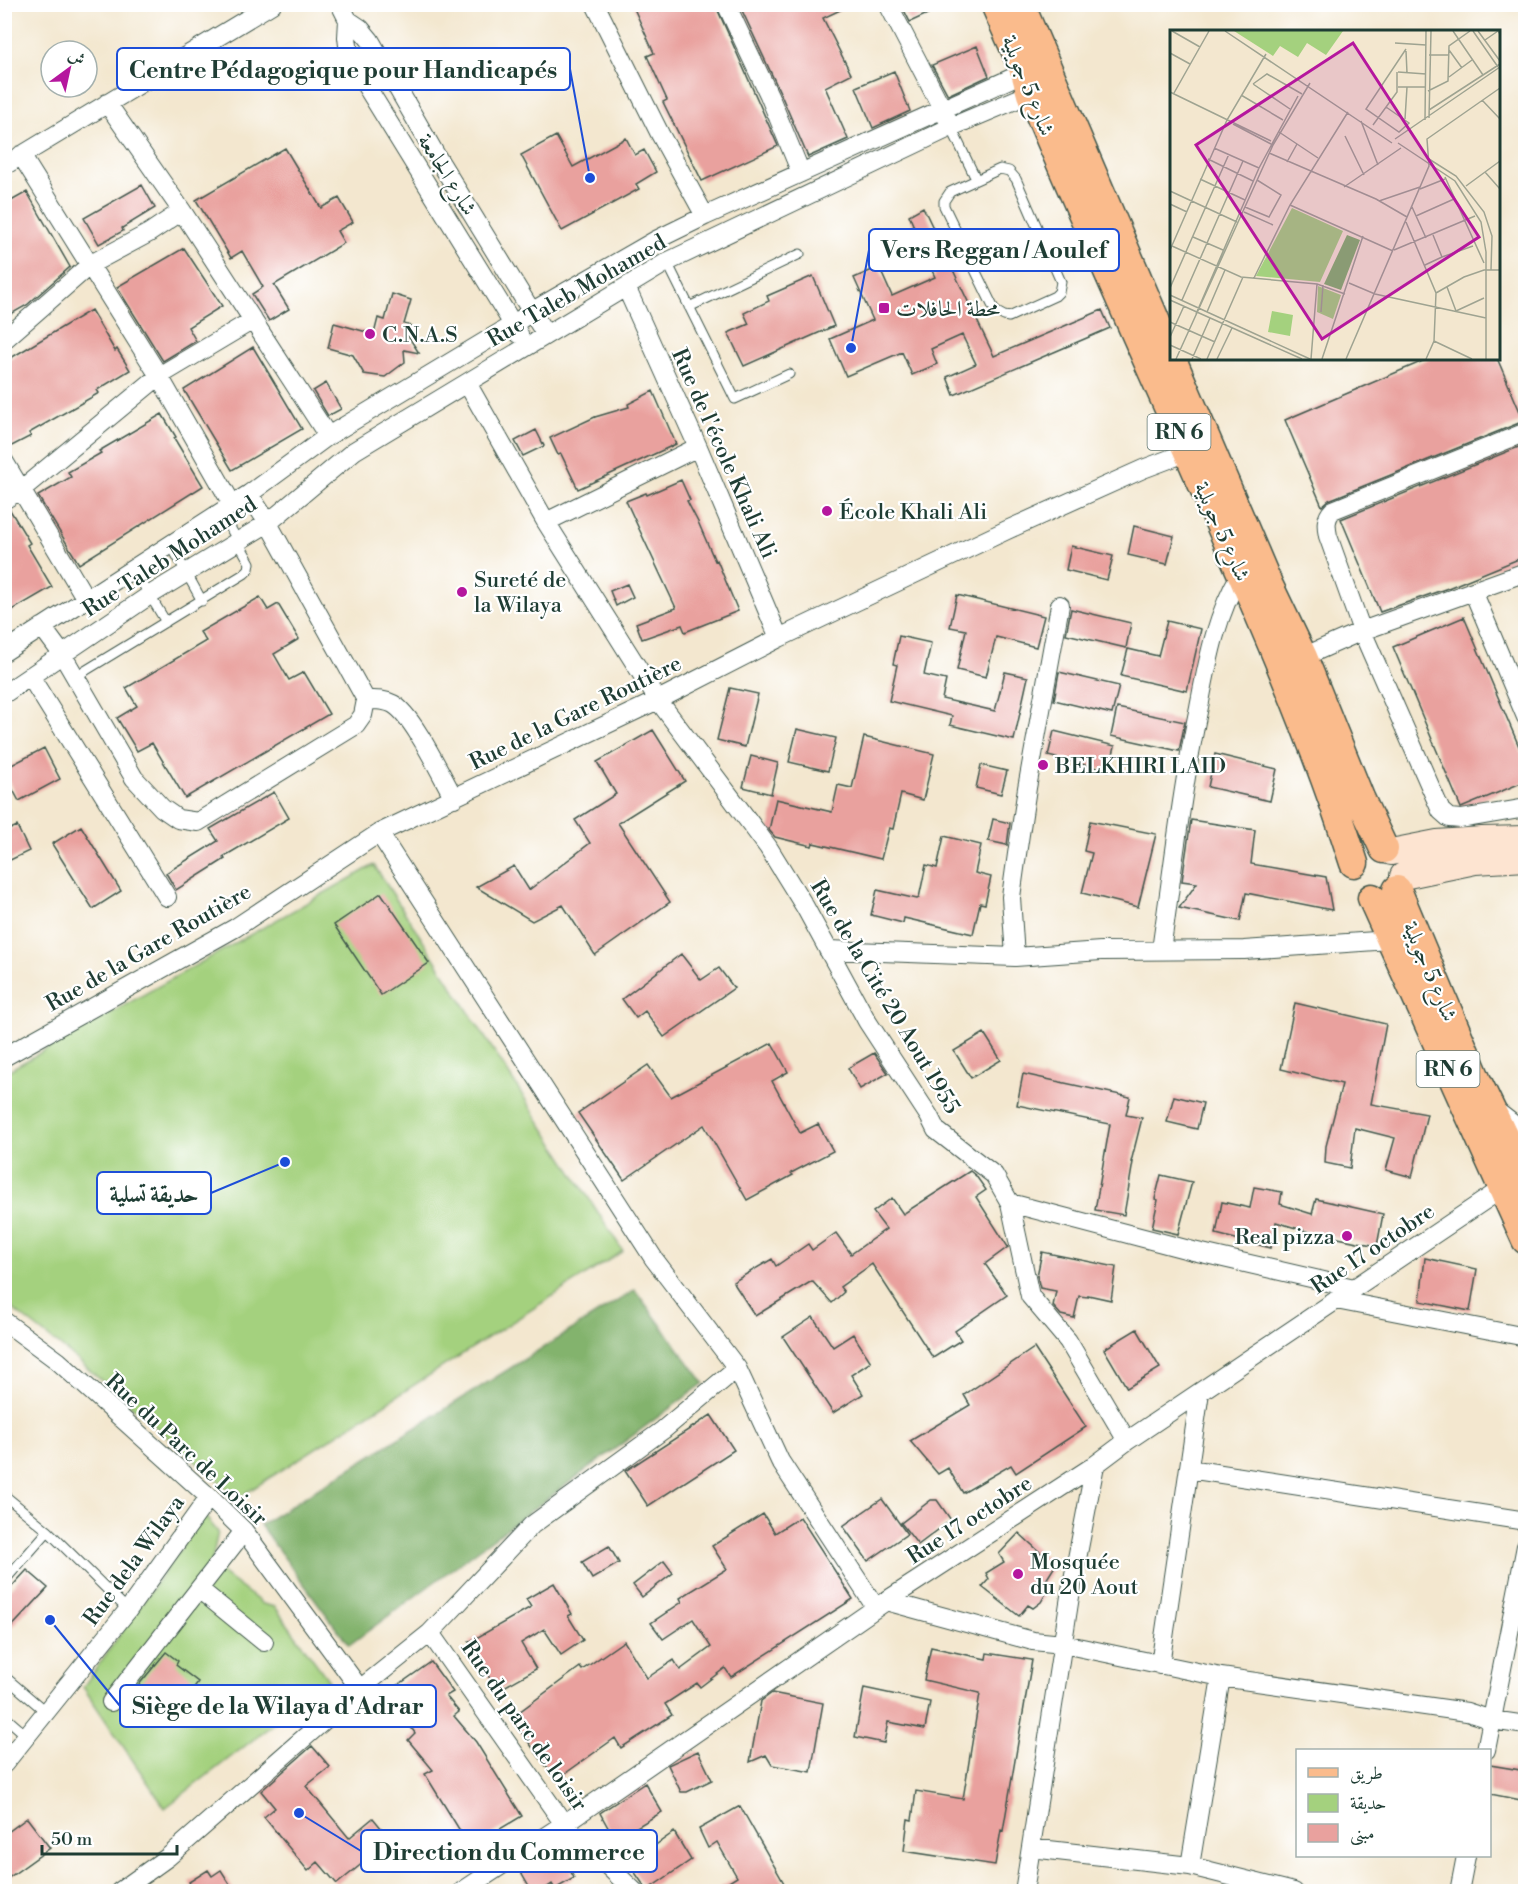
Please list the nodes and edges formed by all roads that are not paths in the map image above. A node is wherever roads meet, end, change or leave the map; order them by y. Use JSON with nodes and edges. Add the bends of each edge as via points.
{"nodes":[{"id":1,"x":272,"y":4,"type":"edge"},
{"id":2,"x":595,"y":4,"type":"edge"},
{"id":3,"x":726,"y":4,"type":"edge"},
{"id":4,"x":888,"y":4,"type":"edge"},
{"id":5,"x":995,"y":4,"type":"edge"},
{"id":6,"x":1020,"y":4,"type":"edge"},
{"id":7,"x":344,"y":12,"type":"edge"},
{"id":8,"x":1040,"y":78,"type":"junction"},
{"id":9,"x":107,"y":103,"type":"junction"},
{"id":10,"x":942,"y":110,"type":"junction"},
{"id":11,"x":951,"y":128,"type":"junction"},
{"id":12,"x":21,"y":155,"type":"junction"},
{"id":13,"x":4,"y":166,"type":"edge"},
{"id":14,"x":801,"y":173,"type":"junction"},
{"id":15,"x":976,"y":179,"type":"junction"},
{"id":16,"x":183,"y":211,"type":"junction"},
{"id":17,"x":705,"y":216,"type":"junction"},
{"id":18,"x":656,"y":240,"type":"junction"},
{"id":19,"x":800,"y":254,"type":"dead end"},
{"id":20,"x":667,"y":262,"type":"junction"},
{"id":21,"x":91,"y":264,"type":"junction"},
{"id":22,"x":626,"y":287,"type":"junction"},
{"id":23,"x":689,"y":307,"type":"junction"},
{"id":24,"x":531,"y":312,"type":"junction"},
{"id":25,"x":253,"y":320,"type":"junction"},
{"id":26,"x":514,"y":324,"type":"junction"},
{"id":27,"x":546,"y":335,"type":"junction"},
{"id":28,"x":4,"y":340,"type":"edge"},
{"id":29,"x":526,"y":346,"type":"junction"},
{"id":30,"x":789,"y":374,"type":"dead end"},
{"id":31,"x":159,"y":376,"type":"junction"},
{"id":32,"x":466,"y":383,"type":"junction"},
{"id":33,"x":1526,"y":432,"type":"edge"},
{"id":34,"x":328,"y":436,"type":"junction"},
{"id":35,"x":698,"y":447,"type":"junction"},
{"id":36,"x":1188,"y":452,"type":"junction"},
{"id":37,"x":4,"y":461,"type":"edge"},
{"id":38,"x":22,"y":489,"type":"junction"},
{"id":39,"x":249,"y":494,"type":"junction"},
{"id":40,"x":4,"y":500,"type":"edge"},
{"id":41,"x":227,"y":508,"type":"junction"},
{"id":42,"x":546,"y":522,"type":"junction"},
{"id":43,"x":268,"y":523,"type":"junction"},
{"id":44,"x":238,"y":541,"type":"junction"},
{"id":45,"x":171,"y":545,"type":"junction"},
{"id":46,"x":133,"y":568,"type":"junction"},
{"id":47,"x":1526,"y":572,"type":"edge"},
{"id":48,"x":186,"y":573,"type":"junction"},
{"id":49,"x":1241,"y":573,"type":"junction"},
{"id":50,"x":1473,"y":591,"type":"junction"},
{"id":51,"x":150,"y":595,"type":"junction"},
{"id":52,"x":86,"y":599,"type":"junction"},
{"id":53,"x":202,"y":601,"type":"junction"},
{"id":54,"x":1060,"y":605,"type":"dead end"},
{"id":55,"x":166,"y":622,"type":"junction"},
{"id":56,"x":42,"y":627,"type":"junction"},
{"id":57,"x":1362,"y":631,"type":"junction"},
{"id":58,"x":779,"y":638,"type":"junction"},
{"id":59,"x":4,"y":652,"type":"edge"},
{"id":60,"x":62,"y":654,"type":"junction"},
{"id":61,"x":1303,"y":657,"type":"junction"},
{"id":62,"x":30,"y":676,"type":"junction"},
{"id":63,"x":75,"y":677,"type":"junction"},
{"id":64,"x":4,"y":694,"type":"edge"},
{"id":65,"x":366,"y":700,"type":"junction"},
{"id":66,"x":658,"y":700,"type":"junction"},
{"id":67,"x":1526,"y":717,"type":"edge"},
{"id":68,"x":454,"y":798,"type":"junction"},
{"id":69,"x":1526,"y":808,"type":"edge"},
{"id":70,"x":380,"y":833,"type":"junction"},
{"id":71,"x":1526,"y":839,"type":"edge"},
{"id":72,"x":1526,"y":858,"type":"edge"},
{"id":73,"x":1354,"y":863,"type":"junction"},
{"id":74,"x":1389,"y":873,"type":"junction"},
{"id":75,"x":167,"y":897,"type":"dead end"},
{"id":76,"x":1390,"y":940,"type":"junction"},
{"id":77,"x":828,"y":950,"type":"junction"},
{"id":78,"x":1161,"y":950,"type":"junction"},
{"id":79,"x":1015,"y":957,"type":"junction"},
{"id":80,"x":4,"y":1057,"type":"edge"},
{"id":81,"x":1489,"y":1105,"type":"junction"},
{"id":82,"x":1526,"y":1134,"type":"edge"},
{"id":83,"x":1519,"y":1176,"type":"edge"},
{"id":84,"x":1010,"y":1203,"type":"junction"},
{"id":85,"x":1526,"y":1240,"type":"edge"},
{"id":86,"x":1354,"y":1288,"type":"junction"},
{"id":87,"x":1336,"y":1300,"type":"junction"},
{"id":88,"x":4,"y":1322,"type":"edge"},
{"id":89,"x":1526,"y":1336,"type":"edge"},
{"id":90,"x":738,"y":1368,"type":"junction"},
{"id":91,"x":1200,"y":1392,"type":"junction"},
{"id":92,"x":1127,"y":1441,"type":"junction"},
{"id":93,"x":1095,"y":1465,"type":"junction"},
{"id":94,"x":1189,"y":1469,"type":"junction"},
{"id":95,"x":4,"y":1495,"type":"edge"},
{"id":96,"x":209,"y":1497,"type":"junction"},
{"id":97,"x":1526,"y":1521,"type":"edge"},
{"id":98,"x":244,"y":1531,"type":"junction"},
{"id":99,"x":48,"y":1532,"type":"junction"},
{"id":100,"x":1526,"y":1546,"type":"edge"},
{"id":101,"x":4,"y":1581,"type":"edge"},
{"id":102,"x":199,"y":1589,"type":"junction"},
{"id":103,"x":881,"y":1605,"type":"junction"},
{"id":104,"x":128,"y":1610,"type":"junction"},
{"id":105,"x":430,"y":1633,"type":"junction"},
{"id":106,"x":264,"y":1642,"type":"dead end"},
{"id":107,"x":1063,"y":1644,"type":"junction"},
{"id":108,"x":1160,"y":1665,"type":"junction"},
{"id":109,"x":4,"y":1676,"type":"edge"},
{"id":110,"x":1221,"y":1677,"type":"junction"},
{"id":111,"x":360,"y":1689,"type":"junction"},
{"id":112,"x":111,"y":1702,"type":"dead end"},
{"id":113,"x":46,"y":1712,"type":"junction"},
{"id":114,"x":4,"y":1716,"type":"edge"},
{"id":115,"x":1492,"y":1720,"type":"junction"},
{"id":116,"x":1526,"y":1725,"type":"edge"},
{"id":117,"x":27,"y":1736,"type":"junction"},
{"id":118,"x":1486,"y":1749,"type":"edge"},
{"id":119,"x":4,"y":1764,"type":"edge"},
{"id":120,"x":564,"y":1824,"type":"junction"},
{"id":121,"x":1031,"y":1848,"type":"junction"},
{"id":122,"x":1466,"y":1857,"type":"edge"},
{"id":123,"x":1190,"y":1866,"type":"junction"},
{"id":124,"x":119,"y":1892,"type":"edge"},
{"id":125,"x":461,"y":1892,"type":"edge"},
{"id":126,"x":635,"y":1892,"type":"edge"},
{"id":127,"x":1024,"y":1892,"type":"edge"},
{"id":128,"x":1294,"y":1892,"type":"edge"},
{"id":129,"x":1459,"y":1892,"type":"edge"}],
"edges":[{"from":1,"to":9,"type":"street"},
{"from":2,"to":17,"type":"street"},
{"from":3,"to":14,"type":"street"},
{"from":4,"to":10,"type":"street"},
{"from":5,"to":8,"type":"main road","name":"شارع 5 جويلية","number":"RN 6"},
{"from":6,"to":8,"type":"main road","name":"شارع 5 جويلية","number":"RN 6"},
{"from":7,"to":24,"type":"street","name":"شارع الجامعة","via":[[370,40]]},
{"from":7,"to":26,"type":"street","name":"شارع الجامعة","via":[[349,54],[360,76]]},
{"from":8,"to":10,"type":"street","name":"Rue Taleb Mohamed"},
{"from":8,"to":11,"type":"street","name":"Rue Taleb Mohamed"},
{"from":8,"to":36,"type":"main road","name":"شارع 5 جويلية","number":"RN 6","via":[[1087,226]]},
{"from":8,"to":61,"type":"main road","name":"شارع 5 جويلية","number":"RN 6"},
{"from":9,"to":12,"type":"street"},
{"from":9,"to":16,"type":"street"},
{"from":10,"to":11,"type":"street"},
{"from":10,"to":14,"type":"street","name":"Rue Taleb Mohamed"},
{"from":11,"to":15,"type":"lane"},
{"from":11,"to":20,"type":"street","name":"Rue Taleb Mohamed"},
{"from":12,"to":13,"type":"street"},
{"from":12,"to":21,"type":"street"},
{"from":14,"to":17,"type":"street","name":"Rue Taleb Mohamed"},
{"from":15,"to":15,"type":"lane","via":[[950,192],[944,201],[945,211],[995,311],[1004,316],[1014,315],[1055,296],[1061,287],[1060,277],[1013,174],[1000,169]]},
{"from":16,"to":21,"type":"street"},
{"from":16,"to":25,"type":"street"},
{"from":17,"to":18,"type":"street","name":"Rue Taleb Mohamed"},
{"from":18,"to":20,"type":"street"},
{"from":18,"to":24,"type":"street","name":"Rue Taleb Mohamed"},
{"from":19,"to":23,"type":"lane"},
{"from":20,"to":22,"type":"street","name":"Rue Taleb Mohamed"},
{"from":20,"to":23,"type":"lane"},
{"from":21,"to":28,"type":"street"},
{"from":21,"to":31,"type":"street"},
{"from":22,"to":27,"type":"street","name":"Rue Taleb Mohamed"},
{"from":22,"to":35,"type":"street","name":"Rue de l'école Khali Ali"},
{"from":23,"to":30,"type":"lane","via":[[735,399]]},
{"from":24,"to":26,"type":"street","name":"Rue Taleb Mohamed"},
{"from":24,"to":27,"type":"street","name":"شارع الجامعة"},
{"from":25,"to":31,"type":"street"},
{"from":25,"to":34,"type":"street"},
{"from":26,"to":29,"type":"street","name":"شارع الجامعة"},
{"from":26,"to":34,"type":"street","name":"Rue Taleb Mohamed"},
{"from":27,"to":29,"type":"street","name":"Rue Taleb Mohamed"},
{"from":29,"to":32,"type":"street","name":"Rue Taleb Mohamed"},
{"from":31,"to":38,"type":"street"},
{"from":31,"to":41,"type":"street"},
{"from":32,"to":42,"type":"street","name":"Rue de la Cité 20 Aout 1955"},
{"from":32,"to":43,"type":"street","name":"Rue Taleb Mohamed","via":[[354,451]]},
{"from":33,"to":57,"type":"street","via":[[1337,508],[1329,515],[1328,536]]},
{"from":34,"to":39,"type":"street","name":"Rue Taleb Mohamed"},
{"from":35,"to":42,"type":"street"},
{"from":35,"to":58,"type":"street","name":"Rue de l'école Khali Ali"},
{"from":36,"to":49,"type":"main road","name":"شارع 5 جويلية","number":"RN 6"},
{"from":36,"to":58,"type":"street","name":"Rue de la Gare Routière","via":[[1006,530]]},
{"from":37,"to":38,"type":"street"},
{"from":38,"to":40,"type":"street"},
{"from":38,"to":52,"type":"street"},
{"from":39,"to":41,"type":"street","name":"Rue Taleb Mohamed"},
{"from":39,"to":43,"type":"street"},
{"from":41,"to":44,"type":"lane"},
{"from":41,"to":45,"type":"street","name":"Rue Taleb Mohamed"},
{"from":42,"to":66,"type":"street","name":"Rue de la Cité 20 Aout 1955"},
{"from":43,"to":44,"type":"street","name":"Rue Taleb Mohamed"},
{"from":43,"to":65,"type":"street"},
{"from":44,"to":48,"type":"street","name":"Rue Taleb Mohamed"},
{"from":44,"to":53,"type":"lane","via":[[250,563],[249,569]]},
{"from":45,"to":46,"type":"street","name":"Rue Taleb Mohamed"},
{"from":45,"to":48,"type":"lane"},
{"from":46,"to":51,"type":"lane"},
{"from":46,"to":52,"type":"street","name":"Rue Taleb Mohamed"},
{"from":47,"to":50,"type":"street"},
{"from":48,"to":51,"type":"street","name":"Rue Taleb Mohamed"},
{"from":48,"to":53,"type":"lane"},
{"from":49,"to":73,"type":"main road","name":"شارع 5 جويلية","number":"RN 6","via":[[1330,790]]},
{"from":49,"to":78,"type":"street","via":[[1214,633],[1188,759]]},
{"from":50,"to":57,"type":"street"},
{"from":50,"to":67,"type":"street"},
{"from":51,"to":55,"type":"lane"},
{"from":51,"to":60,"type":"street","name":"Rue Taleb Mohamed"},
{"from":52,"to":56,"type":"street","name":"Rue Taleb Mohamed"},
{"from":53,"to":55,"type":"lane"},
{"from":54,"to":79,"type":"street","via":[[1026,788],[1011,897]]},
{"from":55,"to":63,"type":"lane"},
{"from":56,"to":59,"type":"street","name":"Rue Taleb Mohamed"},
{"from":56,"to":60,"type":"street"},
{"from":57,"to":61,"type":"street"},
{"from":57,"to":69,"type":"street","via":[[1441,811],[1449,818],[1461,819]]},
{"from":58,"to":66,"type":"street","name":"Rue de la Gare Routière"},
{"from":60,"to":62,"type":"street","name":"Rue Taleb Mohamed"},
{"from":60,"to":63,"type":"street"},
{"from":61,"to":74,"type":"main road","name":"شارع 5 جويلية","number":"RN 6"},
{"from":62,"to":64,"type":"street","name":"Rue Taleb Mohamed"},
{"from":62,"to":75,"type":"street"},
{"from":63,"to":65,"type":"street","via":[[134,778],[162,808],[178,819],[198,822],[356,725]]},
{"from":65,"to":68,"type":"street","via":[[394,705],[407,716]]},
{"from":66,"to":68,"type":"street","name":"Rue de la Gare Routière"},
{"from":66,"to":77,"type":"street","name":"Rue de la Cité 20 Aout 1955","via":[[768,847]]},
{"from":68,"to":70,"type":"street","name":"Rue de la Gare Routière"},
{"from":70,"to":80,"type":"street","name":"Rue de la Gare Routière","via":[[235,928]]},
{"from":70,"to":90,"type":"street","via":[[654,1259]]},
{"from":71,"to":74,"type":"main road","via":[[1437,843]]},
{"from":72,"to":74,"type":"main road"},
{"from":73,"to":74,"type":"main road","via":[[1364,852],[1377,848]]},
{"from":73,"to":74,"type":"main road","name":"شارع 5 جويلية","via":[[1353,878],[1361,892]]},
{"from":74,"to":76,"type":"main road","name":"شارع 5 جويلية","number":"RN 6"},
{"from":74,"to":81,"type":"main road","name":"شارع 5 جويلية","number":"RN 6"},
{"from":76,"to":78,"type":"street","via":[[1244,950]]},
{"from":76,"to":83,"type":"main road","name":"شارع 5 جويلية","number":"RN 6","via":[[1457,1091]]},
{"from":77,"to":79,"type":"street"},
{"from":77,"to":84,"type":"street","name":"Rue de la Cité 20 Aout 1955","via":[[936,1131],[994,1174]]},
{"from":78,"to":79,"type":"street"},
{"from":81,"to":82,"type":"street"},
{"from":81,"to":83,"type":"main road","name":"شارع 5 جويلية","number":"RN 6"},
{"from":83,"to":85,"type":"main road","name":"شارع 5 جويلية","number":"RN 6"},
{"from":83,"to":86,"type":"street","name":"Rue 17 octobre"},
{"from":84,"to":86,"type":"street"},
{"from":84,"to":92,"type":"street","name":"Rue de la Cité 20 Aout 1955","via":[[1030,1296],[1068,1341]]},
{"from":86,"to":87,"type":"street","name":"Rue 17 octobre"},
{"from":87,"to":89,"type":"street"},
{"from":87,"to":91,"type":"street","name":"Rue 17 octobre"},
{"from":88,"to":96,"type":"street","name":"Rue du Parc de Loisir","via":[[58,1362]]},
{"from":90,"to":103,"type":"street","via":[[780,1461]]},
{"from":90,"to":105,"type":"street","via":[[663,1430],[532,1525]]},
{"from":91,"to":92,"type":"street","name":"Rue 17 octobre"},
{"from":91,"to":94,"type":"street"},
{"from":92,"to":93,"type":"street","name":"Rue 17 octobre"},
{"from":93,"to":103,"type":"street","name":"Rue 17 octobre"},
{"from":93,"to":107,"type":"street"},
{"from":94,"to":97,"type":"street"},
{"from":94,"to":108,"type":"street"},
{"from":95,"to":99,"type":"lane"},
{"from":96,"to":98,"type":"street","name":"Rue du Parc de Loisir"},
{"from":96,"to":104,"type":"street","name":"Rue dela Wilaya"},
{"from":98,"to":102,"type":"street"},
{"from":98,"to":111,"type":"street","name":"Rue du Parc de Loisir"},
{"from":99,"to":101,"type":"lane"},
{"from":99,"to":104,"type":"lane"},
{"from":100,"to":115,"type":"street"},
{"from":102,"to":106,"type":"street"},
{"from":102,"to":112,"type":"street"},
{"from":103,"to":107,"type":"street","via":[[1013,1637]]},
{"from":103,"to":120,"type":"street","name":"Rue 17 octobre"},
{"from":104,"to":113,"type":"street","name":"Rue dela Wilaya"},
{"from":105,"to":111,"type":"street"},
{"from":105,"to":120,"type":"street","name":"Rue du parc de loisir"},
{"from":107,"to":108,"type":"street"},
{"from":107,"to":121,"type":"street"},
{"from":108,"to":110,"type":"street"},
{"from":109,"to":113,"type":"lane"},
{"from":110,"to":115,"type":"street","via":[[1467,1712]]},
{"from":110,"to":123,"type":"street"},
{"from":111,"to":124,"type":"street","via":[[168,1857]]},
{"from":113,"to":117,"type":"street","name":"Rue dela Wilaya"},
{"from":114,"to":117,"type":"lane"},
{"from":115,"to":116,"type":"street"},
{"from":115,"to":118,"type":"street"},
{"from":117,"to":119,"type":"street","name":"Rue dela Wilaya"},
{"from":120,"to":125,"type":"street","name":"Rue 17 octobre"},
{"from":120,"to":126,"type":"street","name":"Rue du parc de loisir"},
{"from":121,"to":123,"type":"street"},
{"from":121,"to":127,"type":"street"},
{"from":122,"to":129,"type":"street"},
{"from":123,"to":128,"type":"street"}]}
